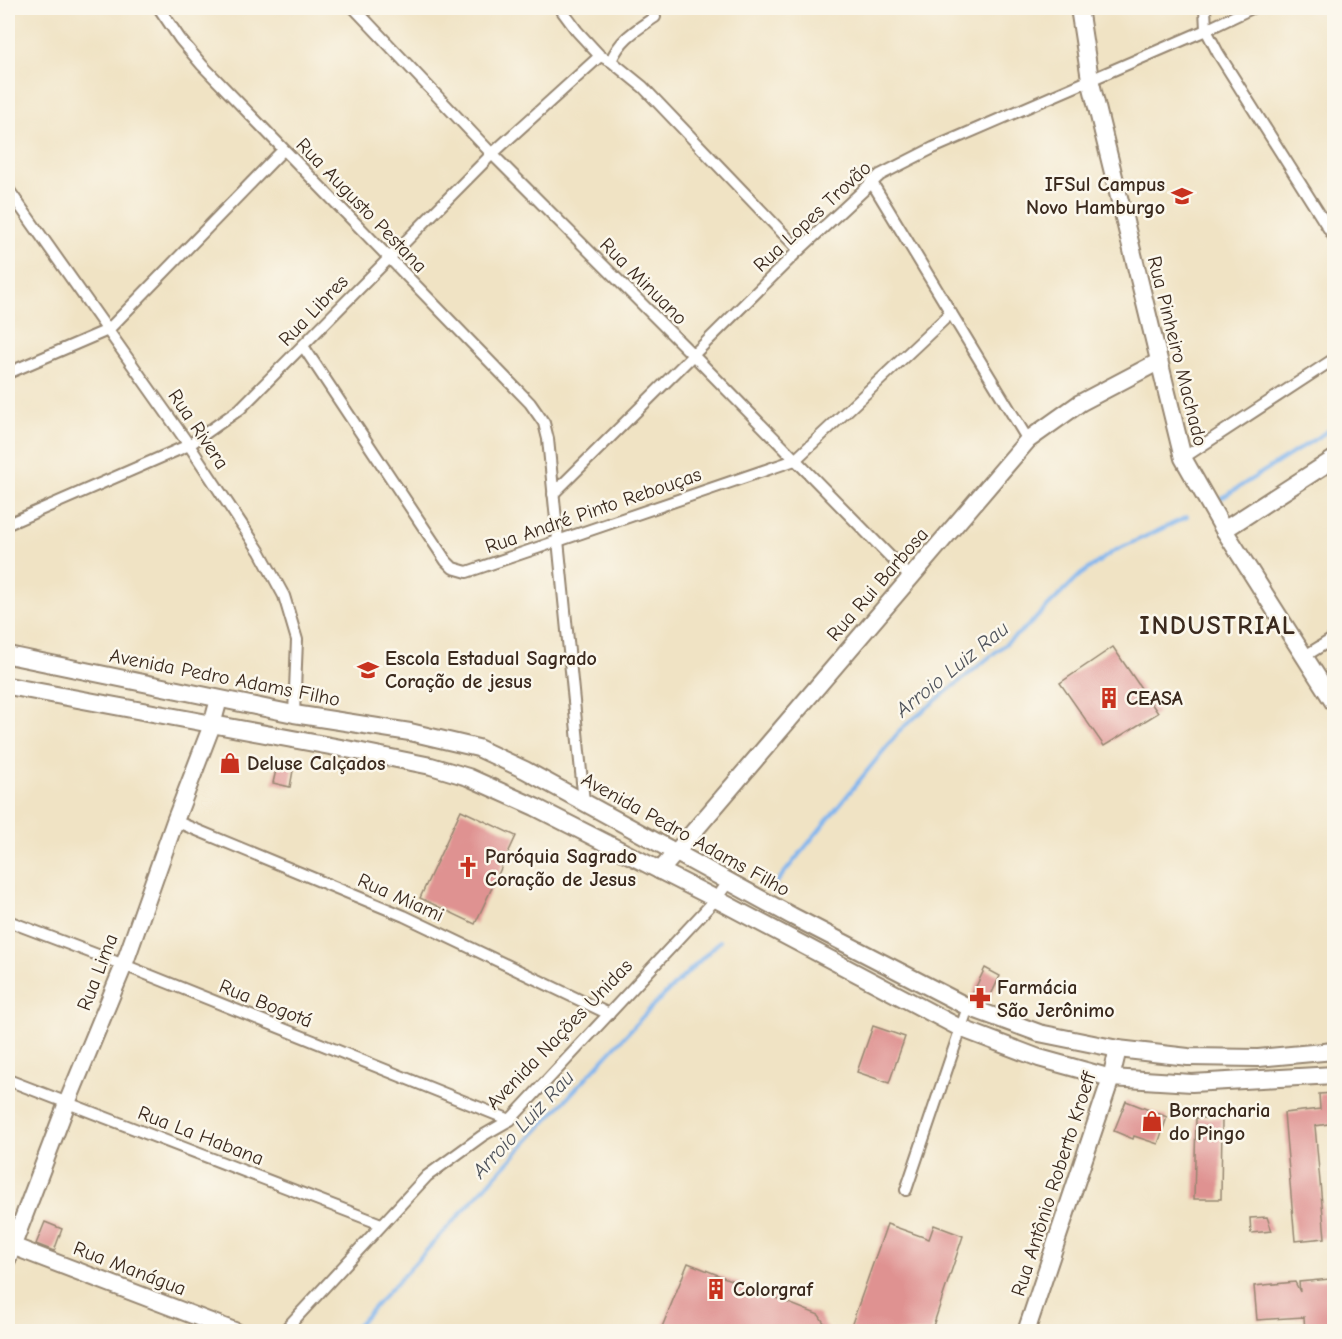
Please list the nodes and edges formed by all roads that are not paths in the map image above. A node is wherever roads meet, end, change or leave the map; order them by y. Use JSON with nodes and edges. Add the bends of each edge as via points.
{"nodes":[{"id":1,"x":159,"y":8,"type":"edge"},
{"id":2,"x":354,"y":8,"type":"edge"},
{"id":3,"x":560,"y":8,"type":"edge"},
{"id":4,"x":1079,"y":8,"type":"edge"},
{"id":5,"x":1205,"y":8,"type":"edge"},
{"id":6,"x":1252,"y":8,"type":"edge"},
{"id":7,"x":655,"y":17,"type":"dead end"},
{"id":8,"x":1206,"y":30,"type":"junction"},
{"id":9,"x":600,"y":56,"type":"junction"},
{"id":10,"x":611,"y":61,"type":"junction"},
{"id":11,"x":1090,"y":80,"type":"junction"},
{"id":12,"x":283,"y":150,"type":"junction"},
{"id":13,"x":492,"y":154,"type":"junction"},
{"id":14,"x":871,"y":181,"type":"junction"},
{"id":15,"x":8,"y":189,"type":"edge"},
{"id":16,"x":13,"y":205,"type":"edge"},
{"id":17,"x":1335,"y":237,"type":"edge"},
{"id":18,"x":798,"y":250,"type":"junction"},
{"id":19,"x":388,"y":257,"type":"junction"},
{"id":20,"x":951,"y":313,"type":"junction"},
{"id":21,"x":108,"y":330,"type":"junction"},
{"id":22,"x":303,"y":346,"type":"junction"},
{"id":23,"x":693,"y":355,"type":"junction"},
{"id":24,"x":1335,"y":359,"type":"edge"},
{"id":25,"x":1158,"y":362,"type":"junction"},
{"id":26,"x":8,"y":373,"type":"edge"},
{"id":27,"x":1028,"y":440,"type":"junction"},
{"id":28,"x":189,"y":444,"type":"junction"},
{"id":29,"x":1182,"y":458,"type":"junction"},
{"id":30,"x":1335,"y":459,"type":"edge"},
{"id":31,"x":795,"y":460,"type":"junction"},
{"id":32,"x":553,"y":494,"type":"junction"},
{"id":33,"x":8,"y":524,"type":"edge"},
{"id":34,"x":1224,"y":530,"type":"junction"},
{"id":35,"x":557,"y":542,"type":"junction"},
{"id":36,"x":910,"y":578,"type":"junction"},
{"id":37,"x":1335,"y":638,"type":"edge"},
{"id":38,"x":8,"y":655,"type":"edge"},
{"id":39,"x":1305,"y":656,"type":"junction"},
{"id":40,"x":79,"y":670,"type":"junction"},
{"id":41,"x":8,"y":686,"type":"edge"},
{"id":42,"x":72,"y":698,"type":"junction"},
{"id":43,"x":219,"y":699,"type":"junction"},
{"id":44,"x":1335,"y":703,"type":"edge"},
{"id":45,"x":294,"y":714,"type":"junction"},
{"id":46,"x":212,"y":724,"type":"junction"},
{"id":47,"x":584,"y":802,"type":"junction"},
{"id":48,"x":175,"y":821,"type":"junction"},
{"id":49,"x":675,"y":853,"type":"junction"},
{"id":50,"x":660,"y":872,"type":"junction"},
{"id":51,"x":729,"y":881,"type":"junction"},
{"id":52,"x":716,"y":899,"type":"junction"},
{"id":53,"x":8,"y":921,"type":"edge"},
{"id":54,"x":837,"y":939,"type":"junction"},
{"id":55,"x":826,"y":958,"type":"junction"},
{"id":56,"x":123,"y":965,"type":"junction"},
{"id":57,"x":968,"y":1007,"type":"junction"},
{"id":58,"x":609,"y":1014,"type":"junction"},
{"id":59,"x":960,"y":1029,"type":"junction"},
{"id":60,"x":1118,"y":1049,"type":"junction"},
{"id":61,"x":1335,"y":1051,"type":"edge"},
{"id":62,"x":1335,"y":1075,"type":"edge"},
{"id":63,"x":1111,"y":1078,"type":"junction"},
{"id":64,"x":8,"y":1080,"type":"edge"},
{"id":65,"x":67,"y":1103,"type":"junction"},
{"id":66,"x":510,"y":1120,"type":"junction"},
{"id":67,"x":906,"y":1190,"type":"dead end"},
{"id":68,"x":381,"y":1224,"type":"junction"},
{"id":69,"x":9,"y":1250,"type":"edge"},
{"id":70,"x":237,"y":1332,"type":"edge"},
{"id":71,"x":283,"y":1332,"type":"edge"},
{"id":72,"x":1026,"y":1332,"type":"edge"}],
"edges":[{"from":1,"to":12,"type":"street","name":"Rua Augusto Pestana","via":[[202,65]]},
{"from":2,"to":13,"type":"street","name":"Rua Minuano"},
{"from":3,"to":9,"type":"street"},
{"from":4,"to":11,"type":"main road","name":"Rua Pinheiro Machado"},
{"from":5,"to":8,"type":"street"},
{"from":6,"to":8,"type":"street","name":"Rua Lopes Trovão"},
{"from":7,"to":10,"type":"street","via":[[626,37]]},
{"from":8,"to":11,"type":"street","name":"Rua Lopes Trovão"},
{"from":8,"to":17,"type":"street"},
{"from":9,"to":10,"type":"street"},
{"from":9,"to":13,"type":"street","name":"Rua Libres"},
{"from":10,"to":18,"type":"street","via":[[642,87]]},
{"from":11,"to":14,"type":"street","name":"Rua Lopes Trovão","via":[[933,148]]},
{"from":11,"to":25,"type":"main road","name":"Rua Pinheiro Machado"},
{"from":12,"to":19,"type":"street","name":"Rua Augusto Pestana"},
{"from":12,"to":21,"type":"street"},
{"from":13,"to":19,"type":"street","name":"Rua Libres"},
{"from":13,"to":23,"type":"street","name":"Rua Minuano"},
{"from":14,"to":18,"type":"street","name":"Rua Lopes Trovão"},
{"from":14,"to":20,"type":"street"},
{"from":15,"to":16,"type":"street","name":"Rua Rivera"},
{"from":16,"to":21,"type":"street","name":"Rua Rivera"},
{"from":18,"to":23,"type":"street","name":"Rua Lopes Trovão"},
{"from":19,"to":22,"type":"street","name":"Rua Libres"},
{"from":19,"to":32,"type":"street","name":"Rua Augusto Pestana","via":[[530,403],[544,423]]},
{"from":20,"to":27,"type":"street"},
{"from":20,"to":31,"type":"street","name":"Rua André Pinto Rebouças"},
{"from":21,"to":26,"type":"street"},
{"from":21,"to":28,"type":"street","name":"Rua Rivera"},
{"from":22,"to":28,"type":"street","name":"Rua Libres","via":[[240,409]]},
{"from":22,"to":35,"type":"street","name":"Rua André Pinto Rebouças","via":[[453,568],[475,570]]},
{"from":23,"to":31,"type":"street","name":"Rua Minuano"},
{"from":23,"to":32,"type":"street","name":"Rua Lopes Trovão"},
{"from":24,"to":29,"type":"street"},
{"from":25,"to":27,"type":"main road","name":"Rua Rui Barbosa","via":[[1080,403]]},
{"from":25,"to":29,"type":"main road","name":"Rua Pinheiro Machado"},
{"from":27,"to":36,"type":"main road","name":"Rua Rui Barbosa"},
{"from":28,"to":33,"type":"street","name":"Rua Libres"},
{"from":28,"to":45,"type":"street","name":"Rua Rivera","via":[[284,596],[297,640]]},
{"from":29,"to":34,"type":"main road","name":"Rua Pinheiro Machado"},
{"from":30,"to":34,"type":"main road"},
{"from":31,"to":35,"type":"street","name":"Rua André Pinto Rebouças"},
{"from":31,"to":36,"type":"street","name":"Rua Minuano"},
{"from":32,"to":35,"type":"street"},
{"from":34,"to":39,"type":"main road","name":"Rua Pinheiro Machado"},
{"from":35,"to":47,"type":"street"},
{"from":36,"to":49,"type":"main road","name":"Rua Rui Barbosa"},
{"from":37,"to":39,"type":"street"},
{"from":38,"to":40,"type":"main road","name":"Avenida Pedro Adams Filho"},
{"from":39,"to":44,"type":"main road","name":"Rua Pinheiro Machado"},
{"from":40,"to":42,"type":"main road"},
{"from":40,"to":43,"type":"main road","name":"Avenida Pedro Adams Filho"},
{"from":41,"to":42,"type":"main road","name":"Avenida Pedro Adams Filho"},
{"from":42,"to":46,"type":"main road","name":"Avenida Pedro Adams Filho"},
{"from":43,"to":45,"type":"main road","name":"Avenida Pedro Adams Filho"},
{"from":43,"to":46,"type":"main road","name":"Rua Lima"},
{"from":45,"to":47,"type":"main road","name":"Avenida Pedro Adams Filho","via":[[410,732],[478,748]]},
{"from":46,"to":48,"type":"main road","name":"Rua Lima"},
{"from":46,"to":50,"type":"main road","name":"Avenida Pedro Adams Filho","via":[[432,766],[468,777]]},
{"from":47,"to":49,"type":"main road","name":"Avenida Pedro Adams Filho"},
{"from":48,"to":56,"type":"main road","name":"Rua Lima"},
{"from":48,"to":58,"type":"street","name":"Rua Miami","via":[[404,916]]},
{"from":49,"to":50,"type":"main road","name":"Rua Rui Barbosa"},
{"from":49,"to":51,"type":"main road","name":"Avenida Pedro Adams Filho"},
{"from":50,"to":52,"type":"main road","name":"Avenida Pedro Adams Filho"},
{"from":51,"to":52,"type":"street","name":"Avenida Nações Unidas"},
{"from":51,"to":54,"type":"main road","name":"Avenida Pedro Adams Filho"},
{"from":52,"to":55,"type":"main road","name":"Avenida Pedro Adams Filho"},
{"from":52,"to":58,"type":"street","name":"Avenida Nações Unidas"},
{"from":53,"to":56,"type":"street","name":"Rua Bogotá"},
{"from":54,"to":55,"type":"main road"},
{"from":54,"to":57,"type":"main road","name":"Avenida Pedro Adams Filho"},
{"from":55,"to":59,"type":"main road","name":"Avenida Pedro Adams Filho"},
{"from":56,"to":65,"type":"main road","name":"Rua Lima"},
{"from":56,"to":66,"type":"street","name":"Rua Bogotá"},
{"from":57,"to":59,"type":"street"},
{"from":57,"to":60,"type":"main road","name":"Avenida Pedro Adams Filho","via":[[1039,1033]]},
{"from":58,"to":66,"type":"street","name":"Avenida Nações Unidas"},
{"from":59,"to":63,"type":"main road","name":"Avenida Pedro Adams Filho"},
{"from":59,"to":67,"type":"street"},
{"from":60,"to":61,"type":"main road","name":"Avenida Pedro Adams Filho","via":[[1188,1057],[1246,1058]]},
{"from":60,"to":63,"type":"main road","name":"Rua Antônio Roberto Kroeff"},
{"from":62,"to":63,"type":"main road","name":"Avenida Pedro Adams Filho","via":[[1192,1083]]},
{"from":63,"to":72,"type":"main road","name":"Rua Antônio Roberto Kroeff"},
{"from":64,"to":65,"type":"street","name":"Rua La Habana"},
{"from":65,"to":68,"type":"street","name":"Rua La Habana"},
{"from":65,"to":69,"type":"main road","name":"Rua Lima"},
{"from":66,"to":68,"type":"street","name":"Avenida Nações Unidas","via":[[427,1176]]},
{"from":68,"to":71,"type":"street","name":"Avenida Nações Unidas"},
{"from":69,"to":70,"type":"main road","name":"Rua Manágua"}]}
